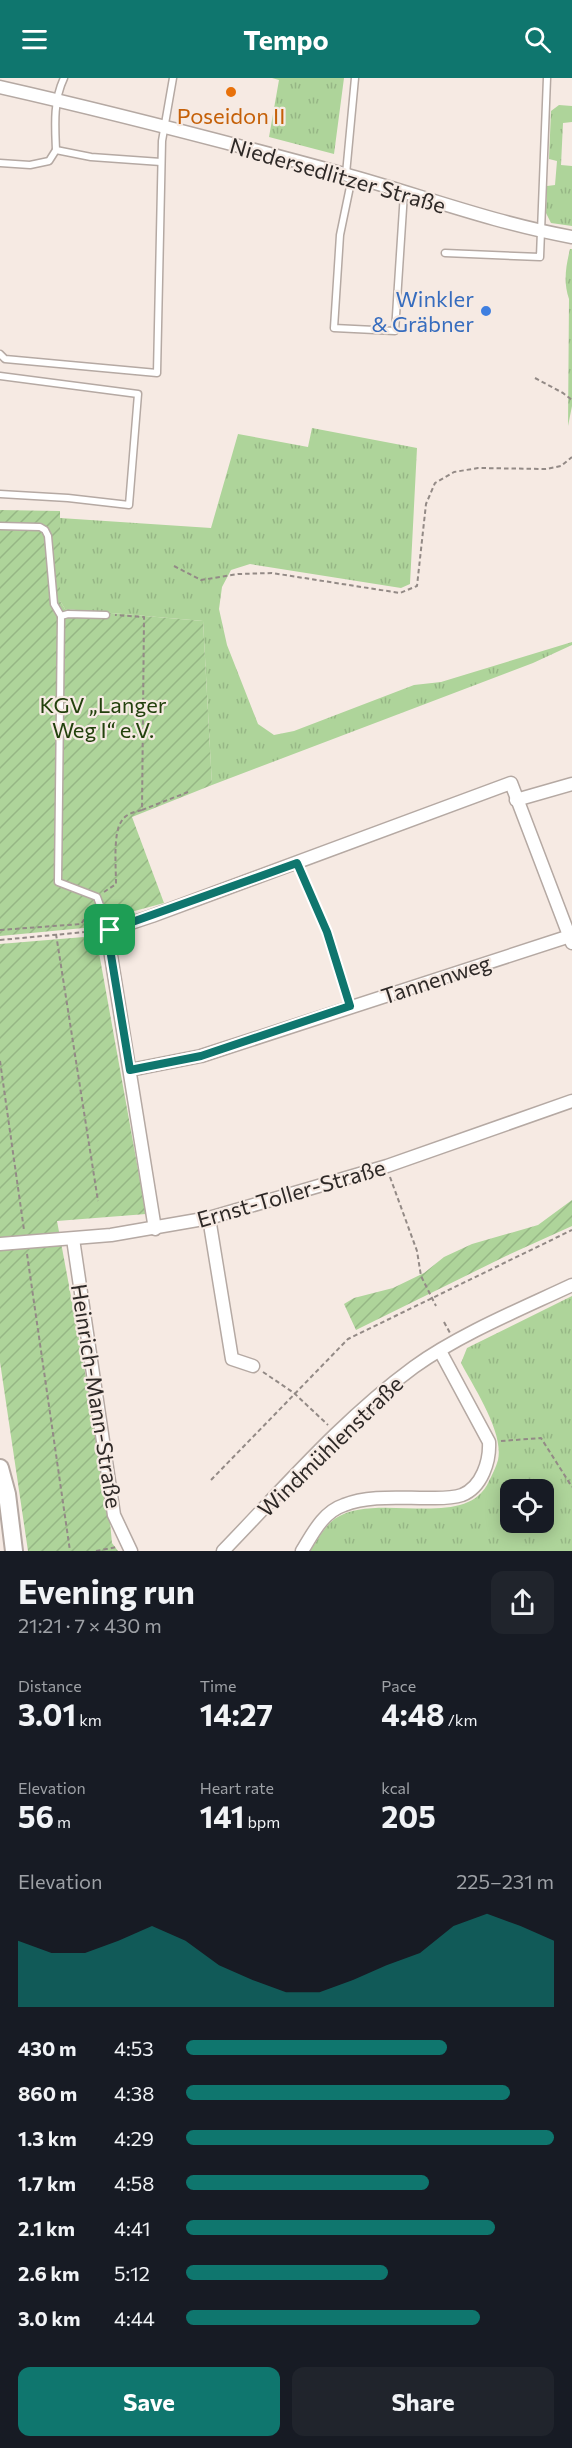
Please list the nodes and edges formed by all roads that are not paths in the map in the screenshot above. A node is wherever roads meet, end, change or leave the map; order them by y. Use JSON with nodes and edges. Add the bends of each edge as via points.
{"nodes":[{"id":1,"x":64,"y":78,"type":"edge"},
{"id":2,"x":173,"y":78,"type":"edge"},
{"id":3,"x":355,"y":78,"type":"edge"},
{"id":4,"x":548,"y":78,"type":"edge"},
{"id":5,"x":0,"y":87,"type":"edge"},
{"id":6,"x":57,"y":100,"type":"junction"},
{"id":7,"x":164,"y":127,"type":"junction"},
{"id":8,"x":56,"y":150,"type":"junction"},
{"id":9,"x":161,"y":162,"type":"junction"},
{"id":10,"x":0,"y":163,"type":"edge"},
{"id":11,"x":349,"y":176,"type":"junction"},
{"id":12,"x":404,"y":193,"type":"junction"},
{"id":13,"x":541,"y":231,"type":"junction"},
{"id":14,"x":572,"y":237,"type":"edge"},
{"id":15,"x":445,"y":253,"type":"dead end"},
{"id":16,"x":0,"y":354,"type":"edge"},
{"id":17,"x":0,"y":376,"type":"edge"},
{"id":18,"x":0,"y":494,"type":"edge"},
{"id":19,"x":0,"y":526,"type":"edge"},
{"id":20,"x":106,"y":615,"type":"road end"},
{"id":21,"x":61,"y":616,"type":"junction"},
{"id":22,"x":572,"y":784,"type":"edge"},
{"id":23,"x":516,"y":800,"type":"junction"},
{"id":24,"x":108,"y":930,"type":"junction"},
{"id":25,"x":569,"y":933,"type":"edge"},
{"id":26,"x":130,"y":1070,"type":"junction"},
{"id":27,"x":572,"y":1101,"type":"edge"},
{"id":28,"x":209,"y":1218,"type":"junction"},
{"id":29,"x":155,"y":1229,"type":"junction"},
{"id":30,"x":73,"y":1239,"type":"junction"},
{"id":31,"x":0,"y":1244,"type":"edge"},
{"id":32,"x":572,"y":1285,"type":"edge"},
{"id":33,"x":440,"y":1351,"type":"junction"},
{"id":34,"x":253,"y":1366,"type":"road end"},
{"id":35,"x":0,"y":1468,"type":"edge"},
{"id":36,"x":14,"y":1551,"type":"edge"},
{"id":37,"x":131,"y":1551,"type":"edge"},
{"id":38,"x":224,"y":1551,"type":"edge"},
{"id":39,"x":302,"y":1551,"type":"edge"}],
"edges":[{"from":1,"to":6,"type":"lane"},
{"from":2,"to":7,"type":"lane"},
{"from":3,"to":11,"type":"lane"},
{"from":4,"to":13,"type":"lane"},
{"from":5,"to":6,"type":"street","name":"Niedersedlitzer Straße"},
{"from":6,"to":7,"type":"street","name":"Niedersedlitzer Straße"},
{"from":6,"to":8,"type":"lane"},
{"from":7,"to":9,"type":"lane"},
{"from":7,"to":11,"type":"street","name":"Niedersedlitzer Straße"},
{"from":8,"to":9,"type":"lane"},
{"from":8,"to":10,"type":"lane","via":[[49,161],[30,165]]},
{"from":9,"to":16,"type":"lane","via":[[157,373],[5,359]]},
{"from":11,"to":12,"type":"street","name":"Niedersedlitzer Straße"},
{"from":11,"to":12,"type":"lane","via":[[340,235],[334,328],[395,331]]},
{"from":12,"to":13,"type":"street","name":"Niedersedlitzer Straße"},
{"from":13,"to":14,"type":"street","name":"Niedersedlitzer Straße"},
{"from":13,"to":15,"type":"lane","via":[[540,257]]},
{"from":17,"to":18,"type":"lane","via":[[138,394],[129,505]]},
{"from":19,"to":21,"type":"lane","via":[[45,530],[54,604]]},
{"from":20,"to":21,"type":"lane"},
{"from":21,"to":24,"type":"lane","via":[[58,882],[97,897]]},
{"from":22,"to":23,"type":"street"},
{"from":23,"to":24,"type":"street","via":[[511,783]]},
{"from":23,"to":25,"type":"street"},
{"from":24,"to":26,"type":"street"},
{"from":25,"to":26,"type":"street","name":"Tannenweg","via":[[201,1056]]},
{"from":26,"to":29,"type":"street"},
{"from":27,"to":28,"type":"street","name":"Ernst-Toller-Straße","via":[[387,1166]]},
{"from":28,"to":29,"type":"street","name":"Ernst-Toller-Straße"},
{"from":28,"to":34,"type":"street","via":[[232,1359]]},
{"from":29,"to":30,"type":"street","name":"Ernst-Toller-Straße"},
{"from":30,"to":31,"type":"street","name":"Ernst-Toller-Straße"},
{"from":30,"to":37,"type":"street","name":"Heinrich-Mann-Straße","via":[[114,1515]]},
{"from":32,"to":33,"type":"street","name":"Windmühlenstraße"},
{"from":33,"to":38,"type":"street","name":"Windmühlenstraße","via":[[385,1390],[337,1434]]},
{"from":33,"to":39,"type":"street","via":[[489,1442],[490,1458],[479,1480],[464,1494],[448,1498],[372,1499],[343,1505],[322,1518]]},
{"from":35,"to":36,"type":"main road"}]}
